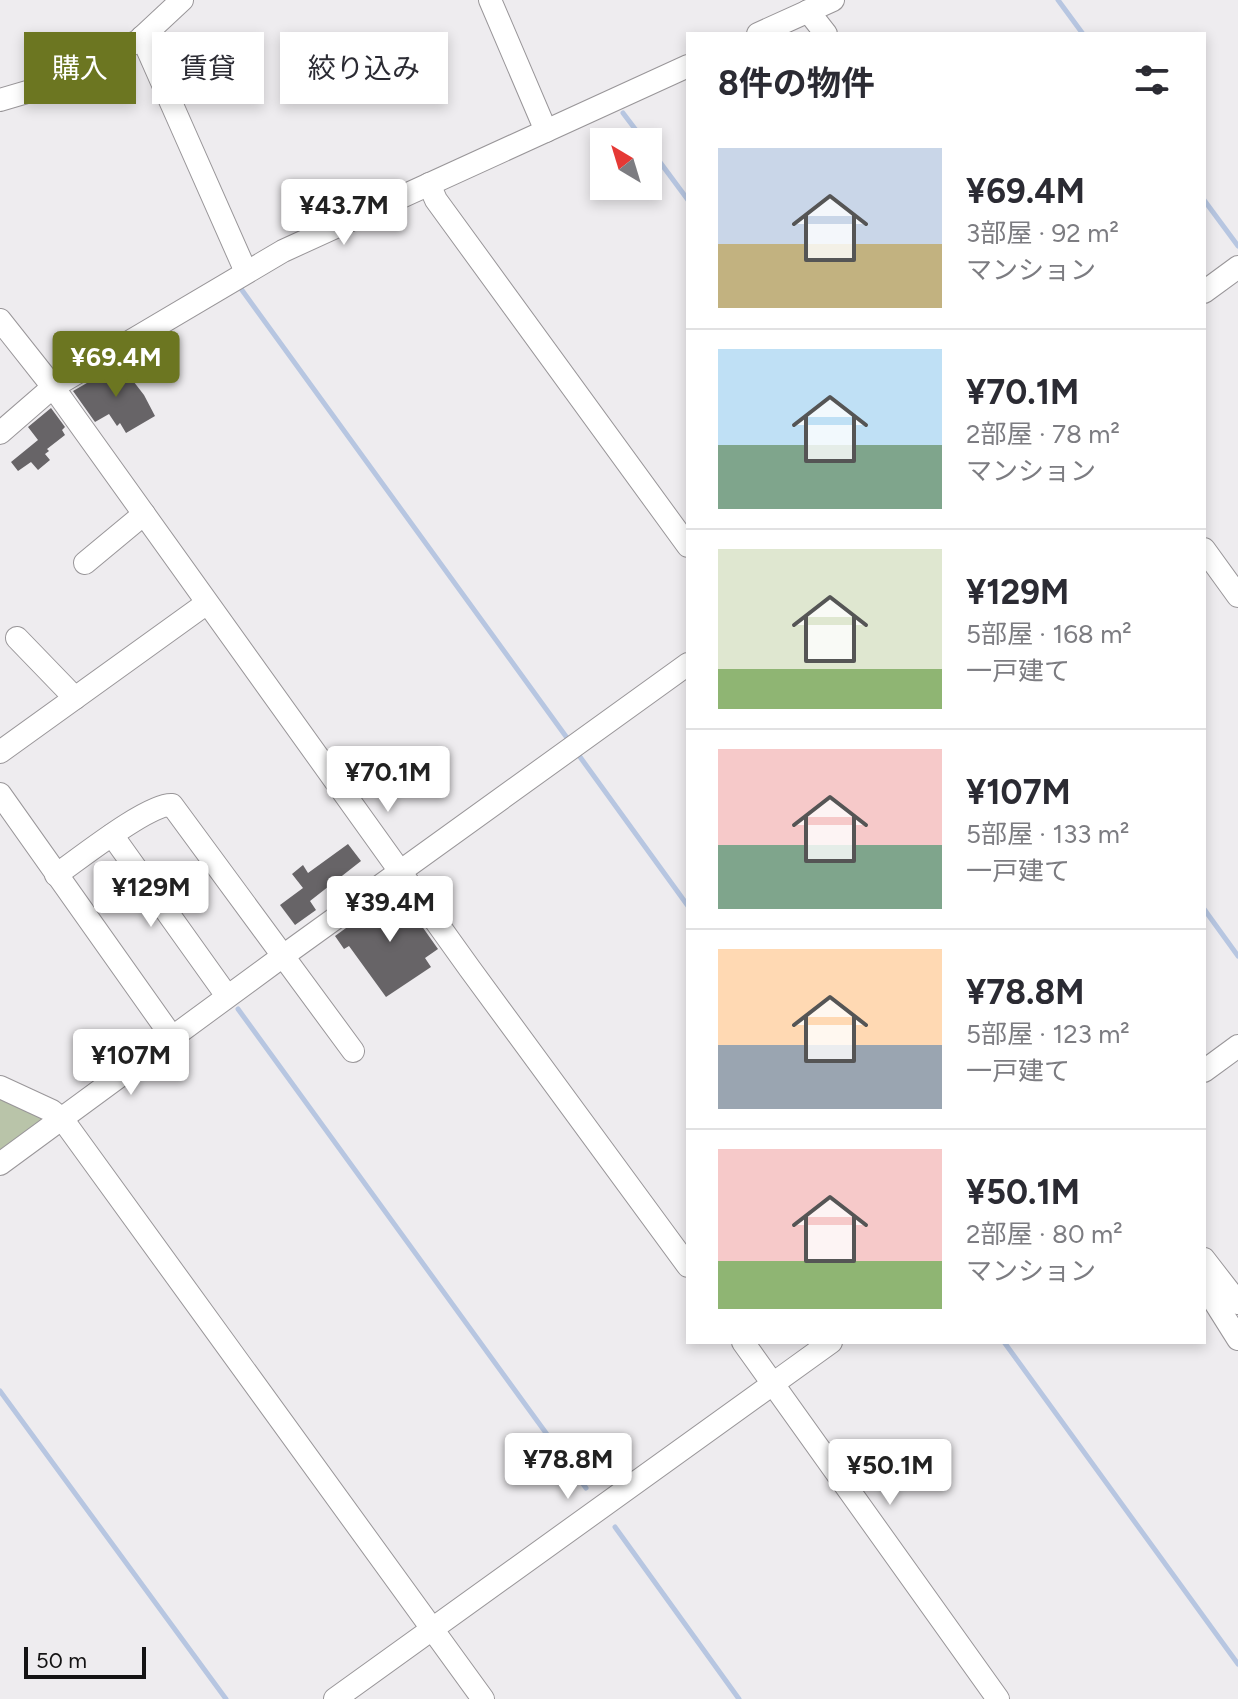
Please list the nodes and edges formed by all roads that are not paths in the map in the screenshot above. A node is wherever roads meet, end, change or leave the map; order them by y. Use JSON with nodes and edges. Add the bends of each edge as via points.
{"nodes":[{"id":1,"x":182,"y":0,"type":"edge"},
{"id":2,"x":490,"y":0,"type":"edge"},
{"id":3,"x":833,"y":0,"type":"edge"},
{"id":4,"x":808,"y":11,"type":"junction"},
{"id":5,"x":762,"y":32,"type":"edge"},
{"id":6,"x":824,"y":32,"type":"edge"},
{"id":7,"x":142,"y":37,"type":"junction"},
{"id":8,"x":686,"y":67,"type":"edge"},
{"id":9,"x":0,"y":100,"type":"edge"},
{"id":10,"x":546,"y":131,"type":"junction"},
{"id":11,"x":429,"y":184,"type":"junction"},
{"id":12,"x":1238,"y":267,"type":"edge"},
{"id":13,"x":246,"y":272,"type":"junction"},
{"id":14,"x":1206,"y":291,"type":"edge"},
{"id":15,"x":0,"y":320,"type":"edge"},
{"id":16,"x":53,"y":387,"type":"junction"},
{"id":17,"x":0,"y":433,"type":"edge"},
{"id":18,"x":144,"y":514,"type":"junction"},
{"id":19,"x":686,"y":543,"type":"edge"},
{"id":20,"x":1206,"y":552,"type":"edge"},
{"id":21,"x":85,"y":563,"type":"dead end"},
{"id":22,"x":1238,"y":596,"type":"edge"},
{"id":23,"x":207,"y":603,"type":"junction"},
{"id":24,"x":17,"y":638,"type":"dead end"},
{"id":25,"x":686,"y":665,"type":"edge"},
{"id":26,"x":75,"y":698,"type":"junction"},
{"id":27,"x":0,"y":752,"type":"edge"},
{"id":28,"x":0,"y":794,"type":"edge"},
{"id":29,"x":112,"y":835,"type":"junction"},
{"id":30,"x":400,"y":872,"type":"junction"},
{"id":31,"x":56,"y":875,"type":"junction"},
{"id":32,"x":283,"y":956,"type":"junction"},
{"id":33,"x":227,"y":996,"type":"junction"},
{"id":34,"x":172,"y":1037,"type":"junction"},
{"id":35,"x":1238,"y":1046,"type":"edge"},
{"id":36,"x":353,"y":1051,"type":"dead end"},
{"id":37,"x":1206,"y":1070,"type":"edge"},
{"id":38,"x":0,"y":1087,"type":"edge"},
{"id":39,"x":63,"y":1120,"type":"junction"},
{"id":40,"x":0,"y":1164,"type":"edge"},
{"id":41,"x":1206,"y":1262,"type":"edge"},
{"id":42,"x":686,"y":1263,"type":"edge"},
{"id":43,"x":1206,"y":1288,"type":"edge"},
{"id":44,"x":1238,"y":1303,"type":"edge"},
{"id":45,"x":1238,"y":1339,"type":"edge"},
{"id":46,"x":744,"y":1344,"type":"edge"},
{"id":47,"x":828,"y":1344,"type":"edge"},
{"id":48,"x":774,"y":1384,"type":"junction"},
{"id":49,"x":433,"y":1629,"type":"junction"},
{"id":50,"x":335,"y":1699,"type":"edge"},
{"id":51,"x":483,"y":1699,"type":"edge"},
{"id":52,"x":998,"y":1699,"type":"edge"}],
"edges":[{"from":1,"to":7,"type":"street"},
{"from":2,"to":10,"type":"street"},
{"from":3,"to":4,"type":"street"},
{"from":4,"to":5,"type":"street"},
{"from":4,"to":6,"type":"street"},
{"from":7,"to":9,"type":"street","via":[[67,77]]},
{"from":7,"to":13,"type":"street"},
{"from":8,"to":10,"type":"street"},
{"from":10,"to":11,"type":"street"},
{"from":11,"to":13,"type":"street"},
{"from":11,"to":19,"type":"street"},
{"from":12,"to":14,"type":"street"},
{"from":13,"to":16,"type":"street"},
{"from":15,"to":16,"type":"street"},
{"from":16,"to":17,"type":"street"},
{"from":16,"to":18,"type":"street"},
{"from":18,"to":21,"type":"street"},
{"from":18,"to":23,"type":"street"},
{"from":20,"to":22,"type":"street"},
{"from":23,"to":26,"type":"street"},
{"from":23,"to":30,"type":"street"},
{"from":24,"to":26,"type":"street"},
{"from":25,"to":30,"type":"street"},
{"from":26,"to":27,"type":"street"},
{"from":28,"to":31,"type":"street"},
{"from":29,"to":31,"type":"street"},
{"from":29,"to":32,"type":"street","via":[[162,804],[172,805]]},
{"from":29,"to":33,"type":"street"},
{"from":30,"to":32,"type":"street"},
{"from":30,"to":42,"type":"street"},
{"from":31,"to":34,"type":"street"},
{"from":32,"to":33,"type":"street"},
{"from":32,"to":36,"type":"street"},
{"from":33,"to":34,"type":"street"},
{"from":34,"to":39,"type":"street"},
{"from":35,"to":37,"type":"street"},
{"from":38,"to":39,"type":"street"},
{"from":39,"to":40,"type":"street"},
{"from":39,"to":49,"type":"street"},
{"from":41,"to":44,"type":"street"},
{"from":43,"to":45,"type":"street"},
{"from":46,"to":48,"type":"street"},
{"from":47,"to":48,"type":"street"},
{"from":48,"to":49,"type":"street"},
{"from":48,"to":52,"type":"street"},
{"from":49,"to":50,"type":"street"},
{"from":49,"to":51,"type":"street"}]}
